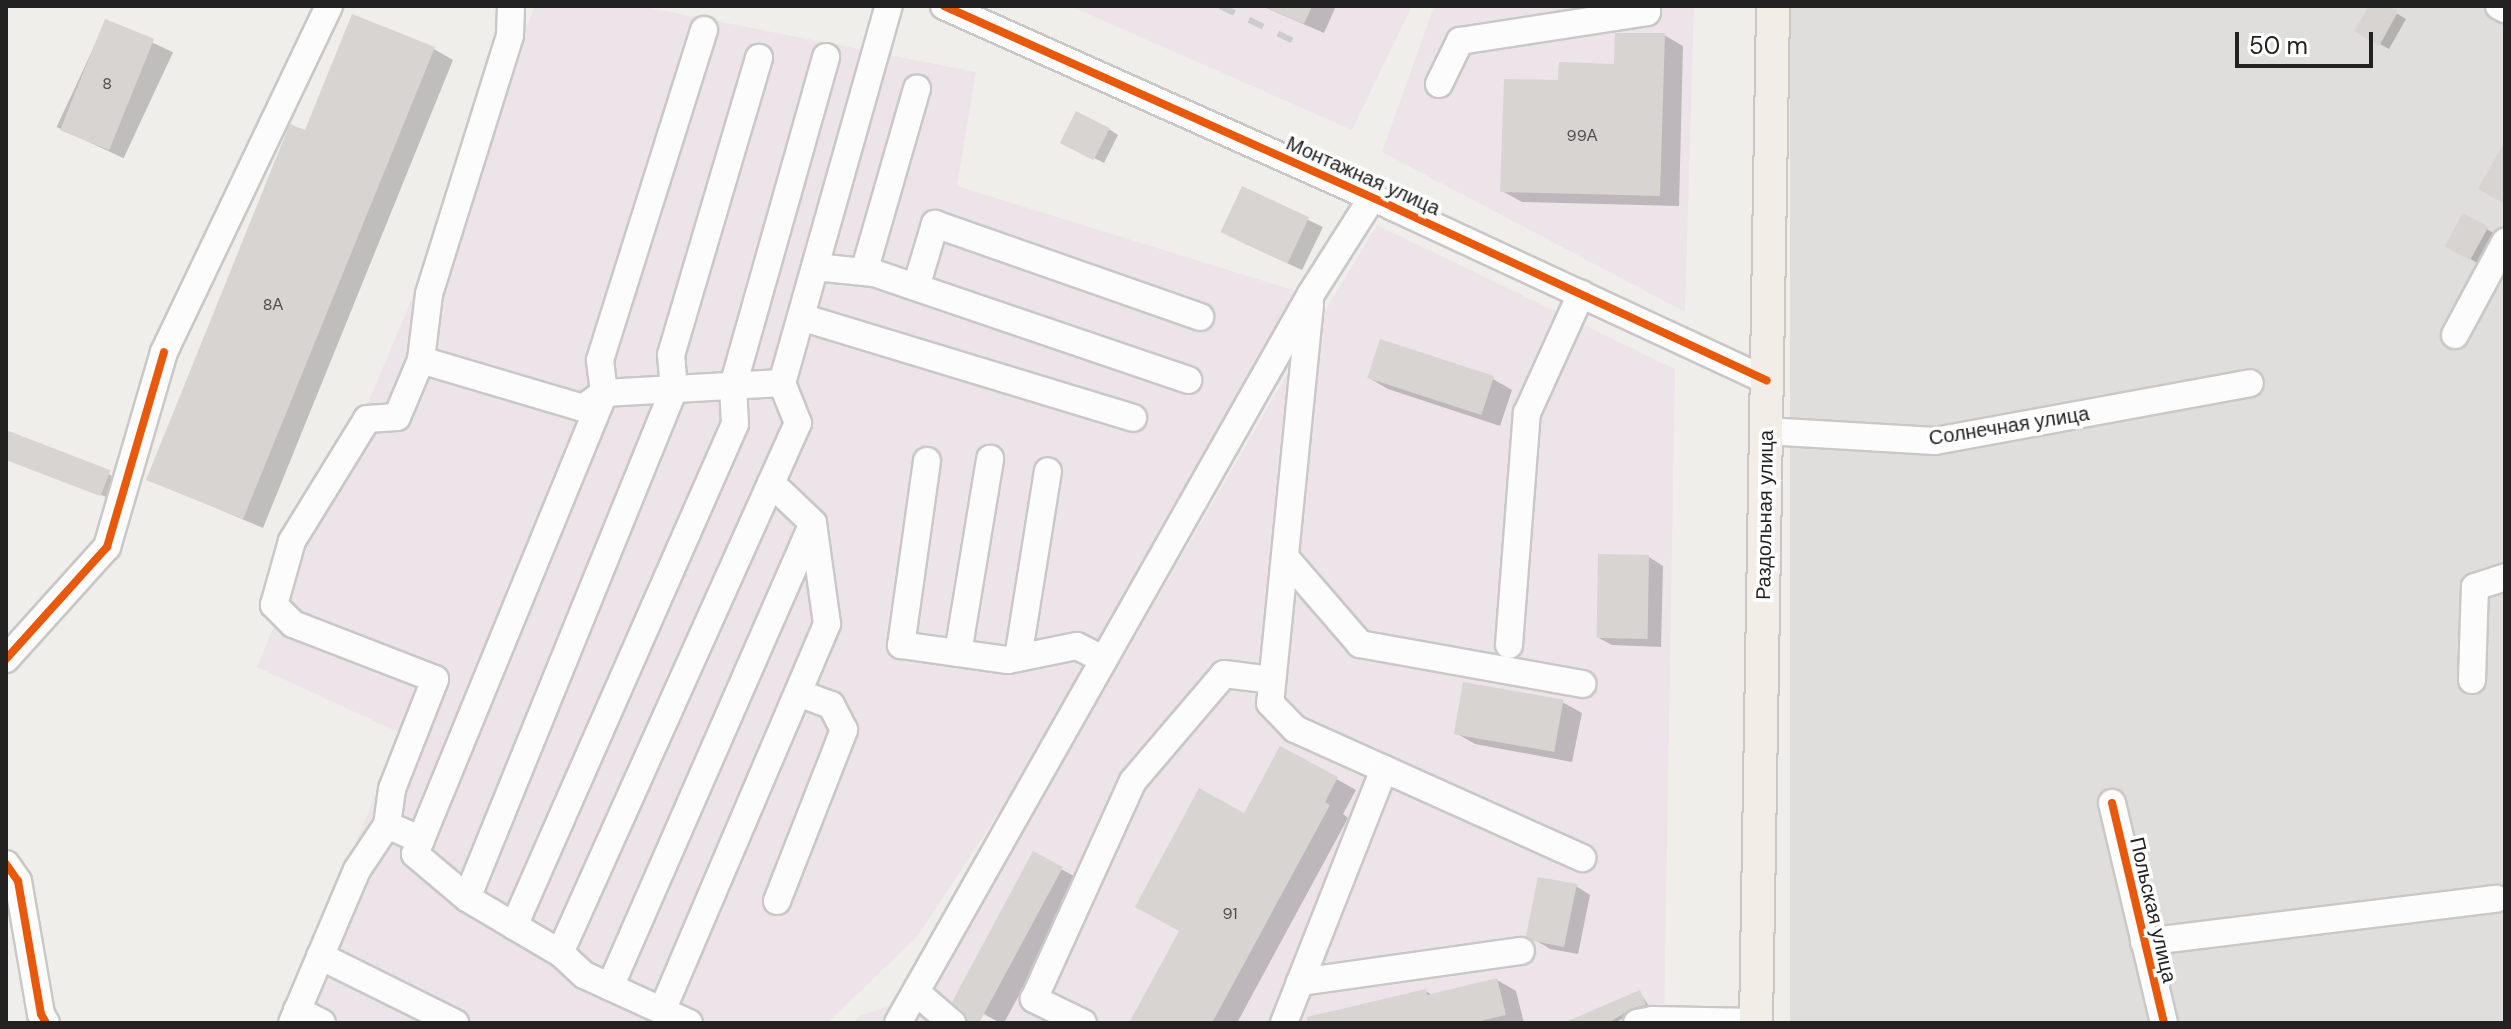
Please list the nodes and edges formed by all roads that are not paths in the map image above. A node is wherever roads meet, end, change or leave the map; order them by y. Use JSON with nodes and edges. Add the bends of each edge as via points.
{"nodes":[{"id":1,"x":329,"y":6,"type":"edge"},
{"id":2,"x":511,"y":6,"type":"edge"},
{"id":3,"x":889,"y":6,"type":"edge"},
{"id":4,"x":944,"y":6,"type":"edge"},
{"id":5,"x":1647,"y":6,"type":"edge"},
{"id":6,"x":1773,"y":6,"type":"edge"},
{"id":7,"x":2499,"y":6,"type":"edge"},
{"id":8,"x":2505,"y":9,"type":"edge"},
{"id":9,"x":704,"y":30,"type":"dead end"},
{"id":10,"x":826,"y":57,"type":"dead end"},
{"id":11,"x":759,"y":58,"type":"dead end"},
{"id":12,"x":1439,"y":84,"type":"dead end"},
{"id":13,"x":917,"y":88,"type":"dead end"},
{"id":14,"x":1372,"y":198,"type":"junction"},
{"id":15,"x":2505,"y":242,"type":"edge"},
{"id":16,"x":815,"y":267,"type":"junction"},
{"id":17,"x":864,"y":272,"type":"junction"},
{"id":18,"x":916,"y":287,"type":"junction"},
{"id":19,"x":1311,"y":294,"type":"junction"},
{"id":20,"x":1581,"y":294,"type":"junction"},
{"id":21,"x":801,"y":317,"type":"junction"},
{"id":22,"x":1200,"y":317,"type":"dead end"},
{"id":23,"x":2455,"y":335,"type":"dead end"},
{"id":24,"x":421,"y":360,"type":"junction"},
{"id":25,"x":1188,"y":380,"type":"dead end"},
{"id":26,"x":1767,"y":381,"type":"junction"},
{"id":27,"x":782,"y":383,"type":"junction"},
{"id":28,"x":2250,"y":383,"type":"dead end"},
{"id":29,"x":733,"y":386,"type":"junction"},
{"id":30,"x":674,"y":389,"type":"junction"},
{"id":31,"x":604,"y":393,"type":"junction"},
{"id":32,"x":1133,"y":418,"type":"dead end"},
{"id":33,"x":1766,"y":431,"type":"junction"},
{"id":34,"x":990,"y":459,"type":"dead end"},
{"id":35,"x":927,"y":461,"type":"dead end"},
{"id":36,"x":1048,"y":471,"type":"dead end"},
{"id":37,"x":771,"y":483,"type":"junction"},
{"id":38,"x":813,"y":523,"type":"junction"},
{"id":39,"x":1285,"y":557,"type":"junction"},
{"id":40,"x":2505,"y":577,"type":"edge"},
{"id":41,"x":1509,"y":645,"type":"dead end"},
{"id":42,"x":958,"y":653,"type":"junction"},
{"id":43,"x":1018,"y":658,"type":"junction"},
{"id":44,"x":6,"y":659,"type":"edge"},
{"id":45,"x":1104,"y":660,"type":"junction"},
{"id":46,"x":1272,"y":680,"type":"junction"},
{"id":47,"x":2472,"y":680,"type":"dead end"},
{"id":48,"x":1582,"y":684,"type":"dead end"},
{"id":49,"x":798,"y":693,"type":"junction"},
{"id":50,"x":1384,"y":769,"type":"junction"},
{"id":51,"x":2112,"y":803,"type":"dead end"},
{"id":52,"x":387,"y":825,"type":"junction"},
{"id":53,"x":421,"y":840,"type":"junction"},
{"id":54,"x":1582,"y":858,"type":"dead end"},
{"id":55,"x":6,"y":864,"type":"edge"},
{"id":56,"x":467,"y":898,"type":"junction"},
{"id":57,"x":2496,"y":899,"type":"dead end"},
{"id":58,"x":777,"y":901,"type":"dead end"},
{"id":59,"x":514,"y":926,"type":"junction"},
{"id":60,"x":2144,"y":942,"type":"junction"},
{"id":61,"x":1521,"y":951,"type":"dead end"},
{"id":62,"x":560,"y":953,"type":"junction"},
{"id":63,"x":320,"y":956,"type":"junction"},
{"id":64,"x":1300,"y":982,"type":"junction"},
{"id":65,"x":610,"y":987,"type":"junction"},
{"id":66,"x":662,"y":1011,"type":"junction"},
{"id":67,"x":909,"y":1012,"type":"edge"},
{"id":68,"x":295,"y":1017,"type":"edge"},
{"id":69,"x":1756,"y":1022,"type":"edge"},
{"id":70,"x":46,"y":1023,"type":"edge"},
{"id":71,"x":322,"y":1023,"type":"edge"},
{"id":72,"x":455,"y":1023,"type":"edge"},
{"id":73,"x":689,"y":1023,"type":"edge"},
{"id":74,"x":952,"y":1023,"type":"edge"},
{"id":75,"x":1083,"y":1023,"type":"edge"},
{"id":76,"x":1284,"y":1023,"type":"edge"},
{"id":77,"x":1637,"y":1023,"type":"edge"},
{"id":78,"x":2164,"y":1023,"type":"edge"}],
"edges":[{"from":1,"to":44,"type":"street","via":[[164,352],[107,547]]},
{"from":2,"to":24,"type":"street","via":[[510,35],[429,294]]},
{"from":3,"to":16,"type":"street"},
{"from":4,"to":14,"type":"street","name":"Монтажная улица"},
{"from":5,"to":12,"type":"street","via":[[1647,12],[1460,41]]},
{"from":6,"to":26,"type":"main road","name":"Раздольная улица"},
{"from":7,"to":8,"type":"street"},
{"from":9,"to":31,"type":"street","via":[[600,360]]},
{"from":10,"to":29,"type":"street"},
{"from":11,"to":30,"type":"street","via":[[671,355]]},
{"from":13,"to":17,"type":"street"},
{"from":14,"to":19,"type":"street"},
{"from":14,"to":20,"type":"street","name":"Монтажная улица"},
{"from":15,"to":23,"type":"street"},
{"from":16,"to":17,"type":"street"},
{"from":16,"to":21,"type":"street"},
{"from":17,"to":18,"type":"street"},
{"from":18,"to":22,"type":"street","via":[[935,224]]},
{"from":18,"to":25,"type":"street"},
{"from":19,"to":39,"type":"street"},
{"from":19,"to":45,"type":"street"},
{"from":20,"to":26,"type":"street","name":"Монтажная улица"},
{"from":20,"to":41,"type":"street","via":[[1527,413]]},
{"from":21,"to":27,"type":"street"},
{"from":21,"to":32,"type":"street"},
{"from":24,"to":31,"type":"street","via":[[583,408]]},
{"from":24,"to":52,"type":"street","via":[[397,417],[367,419],[292,541],[274,605],[293,624],[435,679],[392,789]]},
{"from":26,"to":33,"type":"main road","name":"Раздольная улица"},
{"from":27,"to":29,"type":"street"},
{"from":27,"to":37,"type":"street","via":[[798,423]]},
{"from":28,"to":33,"type":"street","name":"Солнечная улица","via":[[1935,441]]},
{"from":29,"to":30,"type":"street"},
{"from":29,"to":59,"type":"street","via":[[735,424]]},
{"from":30,"to":31,"type":"street"},
{"from":30,"to":56,"type":"street"},
{"from":31,"to":53,"type":"street"},
{"from":33,"to":69,"type":"main road","name":"Раздольная улица"},
{"from":34,"to":42,"type":"street"},
{"from":35,"to":42,"type":"street","via":[[901,645]]},
{"from":36,"to":43,"type":"street"},
{"from":37,"to":38,"type":"street"},
{"from":37,"to":62,"type":"street"},
{"from":38,"to":49,"type":"street","via":[[827,624]]},
{"from":38,"to":65,"type":"street"},
{"from":39,"to":46,"type":"street"},
{"from":39,"to":48,"type":"street","via":[[1360,644]]},
{"from":40,"to":47,"type":"street","via":[[2475,587]]},
{"from":42,"to":43,"type":"street"},
{"from":43,"to":45,"type":"street","via":[[1077,646]]},
{"from":45,"to":67,"type":"street"},
{"from":46,"to":50,"type":"street","via":[[1270,703],[1280,718]]},
{"from":46,"to":75,"type":"street","via":[[1224,674],[1133,781],[1034,999]]},
{"from":49,"to":58,"type":"street","via":[[831,705],[844,730]]},
{"from":49,"to":66,"type":"street"},
{"from":50,"to":54,"type":"street"},
{"from":50,"to":64,"type":"street"},
{"from":51,"to":60,"type":"street","name":"Польская улица"},
{"from":52,"to":53,"type":"street"},
{"from":52,"to":63,"type":"street","via":[[357,870]]},
{"from":53,"to":56,"type":"street","via":[[415,854]]},
{"from":55,"to":70,"type":"street","via":[[18,881]]},
{"from":56,"to":59,"type":"street"},
{"from":57,"to":60,"type":"street"},
{"from":59,"to":62,"type":"street"},
{"from":60,"to":78,"type":"street","name":"Польская улица"},
{"from":61,"to":64,"type":"street"},
{"from":62,"to":65,"type":"street","via":[[584,975]]},
{"from":63,"to":68,"type":"street"},
{"from":63,"to":72,"type":"street"},
{"from":64,"to":76,"type":"street"},
{"from":65,"to":66,"type":"street"},
{"from":66,"to":73,"type":"street"},
{"from":67,"to":74,"type":"street"},
{"from":68,"to":71,"type":"street"},
{"from":69,"to":77,"type":"street"}]}
